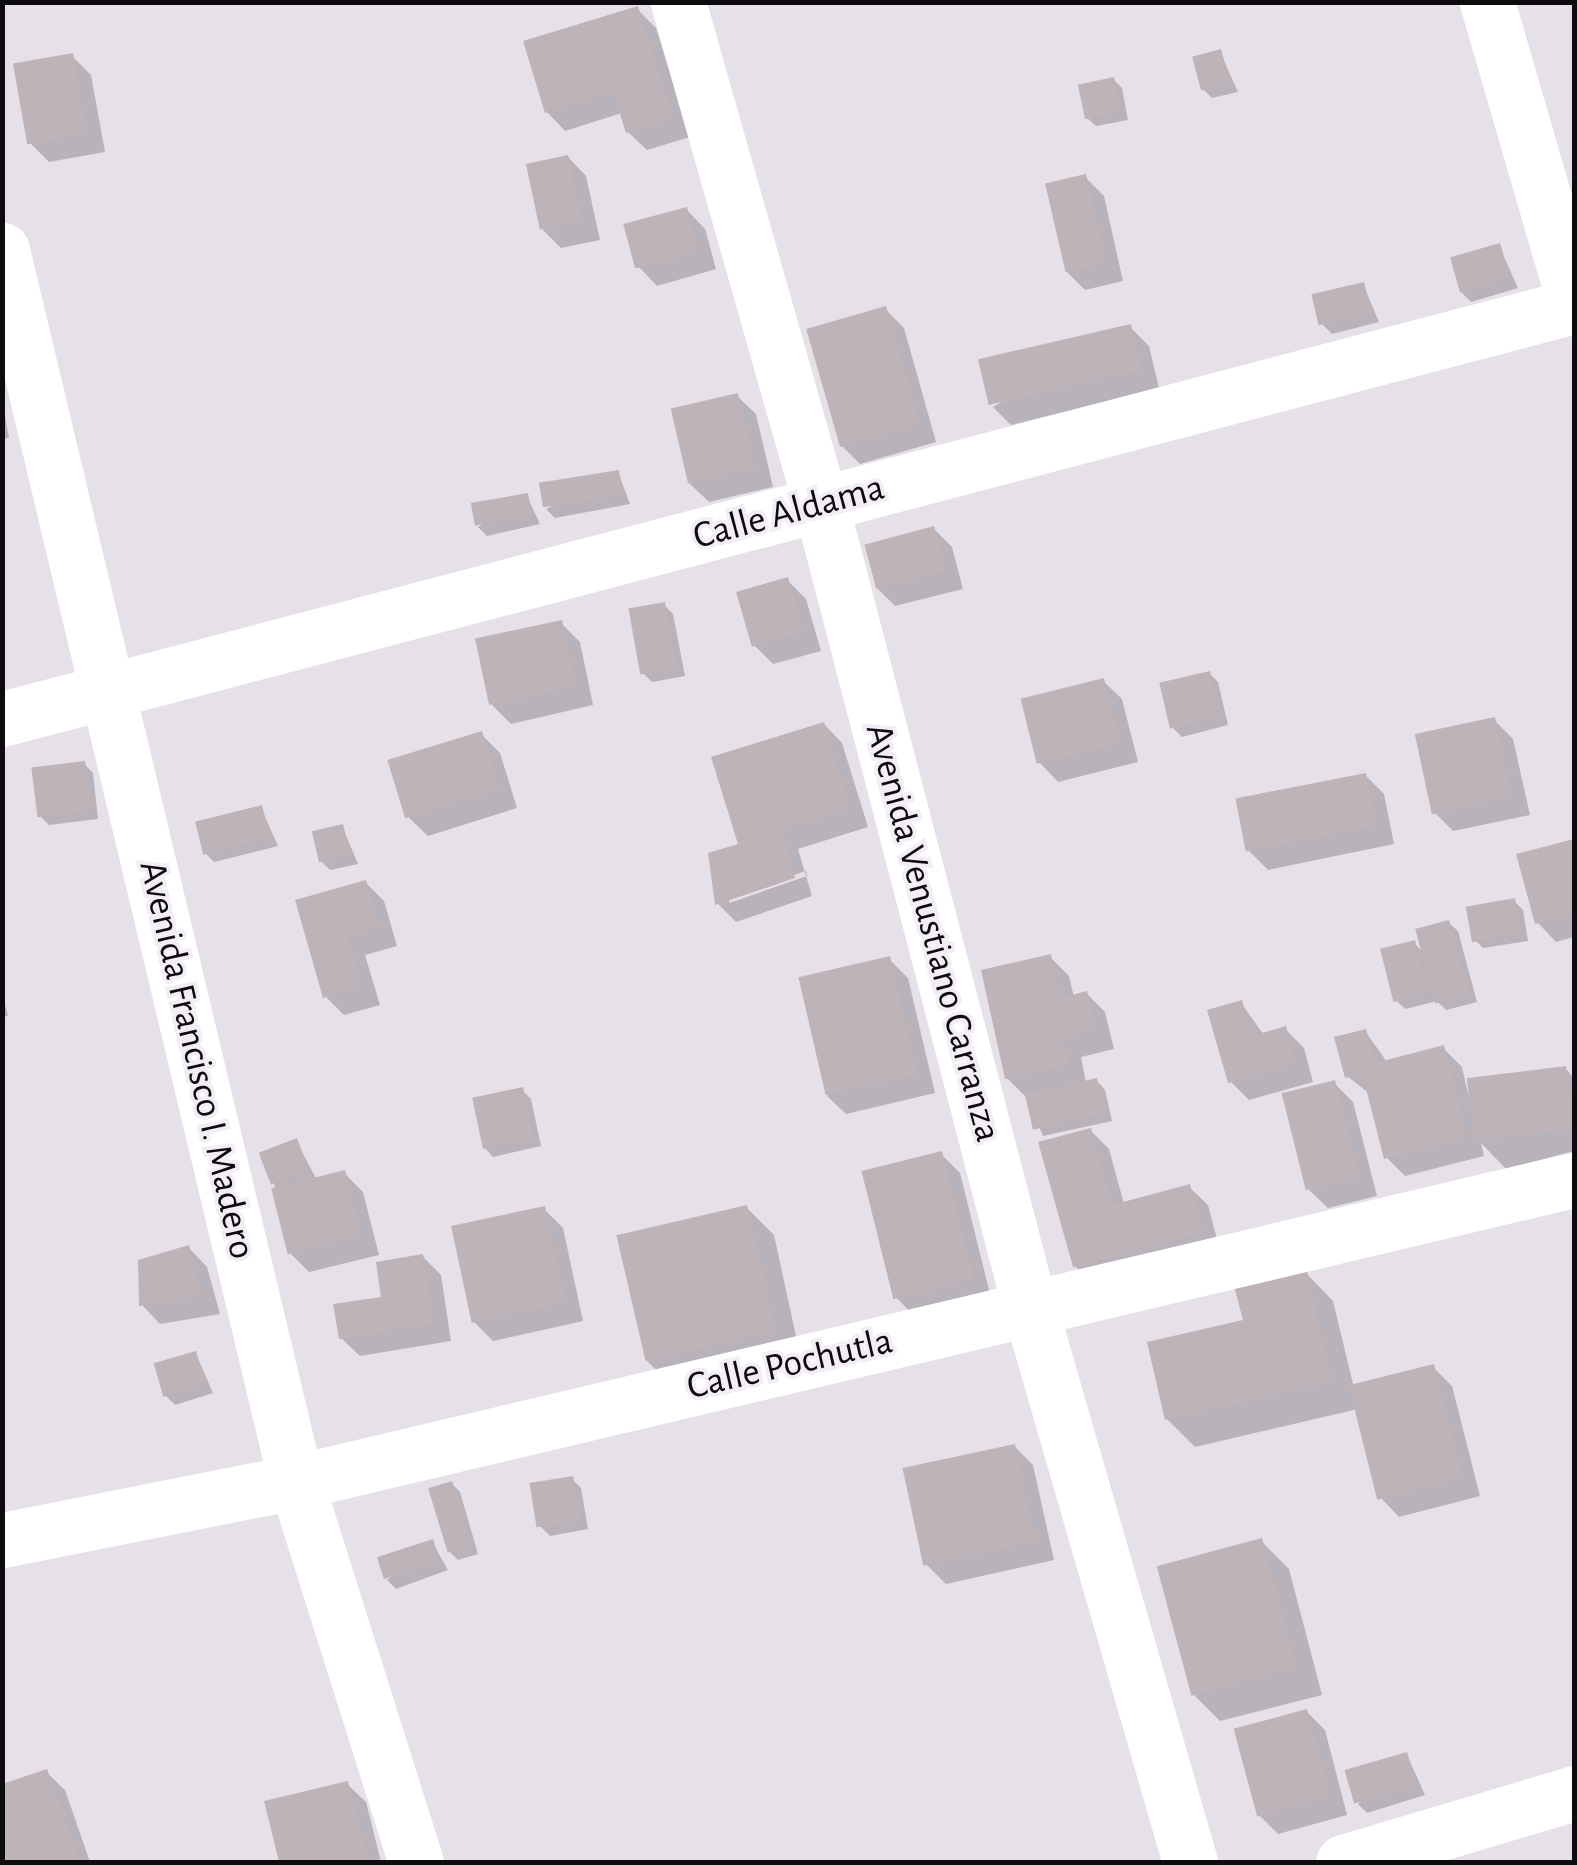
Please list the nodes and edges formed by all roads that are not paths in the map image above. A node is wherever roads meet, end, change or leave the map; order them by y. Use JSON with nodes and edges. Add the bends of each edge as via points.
{"nodes":[{"id":1,"x":678,"y":2,"type":"edge"},
{"id":2,"x":1487,"y":2,"type":"edge"},
{"id":3,"x":2,"y":250,"type":"edge"},
{"id":4,"x":1574,"y":304,"type":"edge"},
{"id":5,"x":820,"y":505,"type":"junction"},
{"id":6,"x":109,"y":692,"type":"junction"},
{"id":7,"x":2,"y":719,"type":"edge"},
{"id":8,"x":1574,"y":1180,"type":"edge"},
{"id":9,"x":1030,"y":1308,"type":"junction"},
{"id":10,"x":296,"y":1482,"type":"junction"},
{"id":11,"x":2,"y":1540,"type":"edge"},
{"id":12,"x":1574,"y":1794,"type":"edge"},
{"id":13,"x":416,"y":1862,"type":"edge"},
{"id":14,"x":1190,"y":1862,"type":"edge"},
{"id":15,"x":1343,"y":1862,"type":"edge"}],
"edges":[{"from":1,"to":5,"type":"street","name":"Avenida Venustiano Carranza"},
{"from":2,"to":4,"type":"street"},
{"from":3,"to":6,"type":"street","name":"Avenida Francisco I. Madero"},
{"from":4,"to":5,"type":"street","name":"Calle Aldama"},
{"from":5,"to":6,"type":"street","name":"Calle Aldama"},
{"from":5,"to":9,"type":"street","name":"Avenida Venustiano Carranza"},
{"from":6,"to":7,"type":"street","name":"Calle Aldama"},
{"from":6,"to":10,"type":"street","name":"Avenida Francisco I. Madero"},
{"from":8,"to":9,"type":"street","name":"Calle Pochutla"},
{"from":9,"to":10,"type":"street","name":"Calle Pochutla"},
{"from":9,"to":14,"type":"street","name":"Avenida Venustiano Carranza"},
{"from":10,"to":11,"type":"street","name":"Calle Pochutla"},
{"from":10,"to":13,"type":"street","name":"Avenida Francisco I. Madero"},
{"from":12,"to":15,"type":"street"}]}
